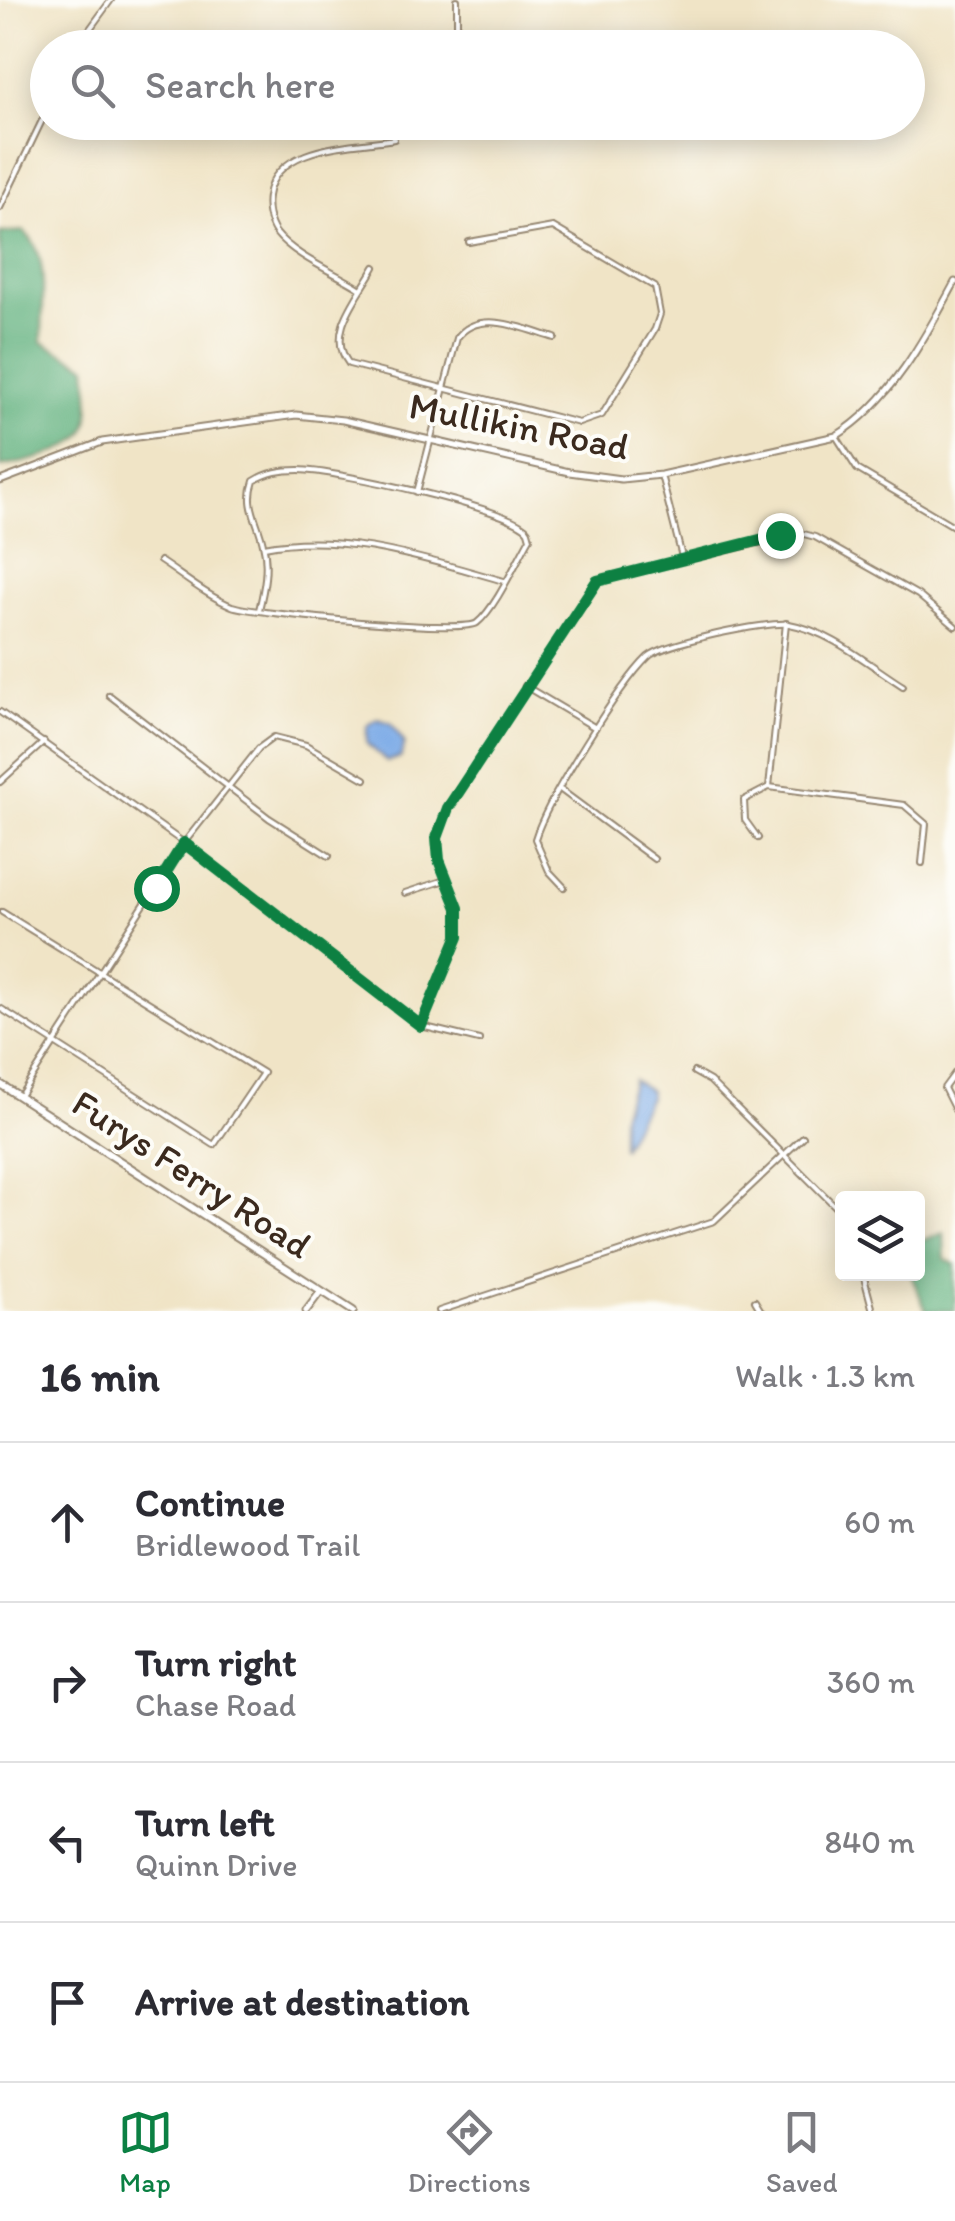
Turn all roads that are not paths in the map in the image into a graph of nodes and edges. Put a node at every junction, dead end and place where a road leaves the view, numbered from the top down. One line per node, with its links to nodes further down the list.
1 (111, 0): 3 (street)
2 (457, 0): 4 (street)
3 (89, 30)
4 (456, 30)
5 (33, 140): 7 (street)
6 (385, 140): 11 (street)
7 (0, 208)
8 (469, 242): 14 (street)
9 (375, 267): 11 (street)
10 (955, 282): 12 (street, Mullikin Road)
11 (362, 290): 14 (street)
12 (952, 295): 15 (street, Mullikin Road)
13 (556, 338): 14 (street)
14 (448, 388): 16 (street)
15 (836, 436): 17 (street, Mullikin Road); 20 (street)
16 (433, 440): 17 (street, Mullikin Road); 18 (street, Mullikin Road); 19 (street)
17 (661, 475): 22 (street)
18 (0, 481)
19 (417, 492): 21 (street); 24 (street)
20 (955, 526)
21 (264, 547): 24 (street); 25 (street)
22 (682, 558): 27 (street); 28 (street)
23 (160, 561): 25 (street)
24 (504, 581): 25 (street)
25 (259, 610)
26 (786, 624): 29 (street); 32 (street); 36 (street)
27 (955, 626)
28 (525, 686): 32 (street); 44 (street)
29 (903, 686)
30 (110, 694): 37 (street)
31 (0, 712): 33 (street)
32 (596, 728): 38 (street)
33 (44, 742): 35 (street); 40 (street)
34 (365, 779): 37 (street)
35 (0, 782)
36 (769, 787): 39 (street); 43 (street)
37 (231, 790): 40 (street); 41 (street)
38 (561, 790): 42 (street); 45 (street)
39 (758, 838)
40 (184, 843): 48 (street); 50 (street)
41 (329, 856)
42 (654, 859)
43 (922, 863)
44 (445, 880): 46 (street); 50 (street)
45 (564, 887)
46 (406, 893)
47 (2, 912): 48 (street)
48 (104, 971): 52 (street); 52 (street)
49 (0, 1008): 52 (street)
50 (421, 1026): 51 (street)
51 (479, 1040)
52 (58, 1044): 56 (street)
53 (694, 1072): 59 (street)
54 (955, 1073): 57 (street)
55 (0, 1084): 56 (main road, Furys Ferry Road)
56 (20, 1096): 62 (main road, Furys Ferry Road)
57 (955, 1110)
58 (803, 1137): 59 (street)
59 (784, 1155): 60 (street); 66 (street)
60 (835, 1206)
61 (865, 1281): 68 (street)
62 (321, 1291): 64 (street); 65 (main road, Furys Ferry Road)
63 (755, 1301): 67 (street)
64 (306, 1311)
65 (353, 1311)
66 (439, 1311)
67 (760, 1311)
68 (872, 1311)

